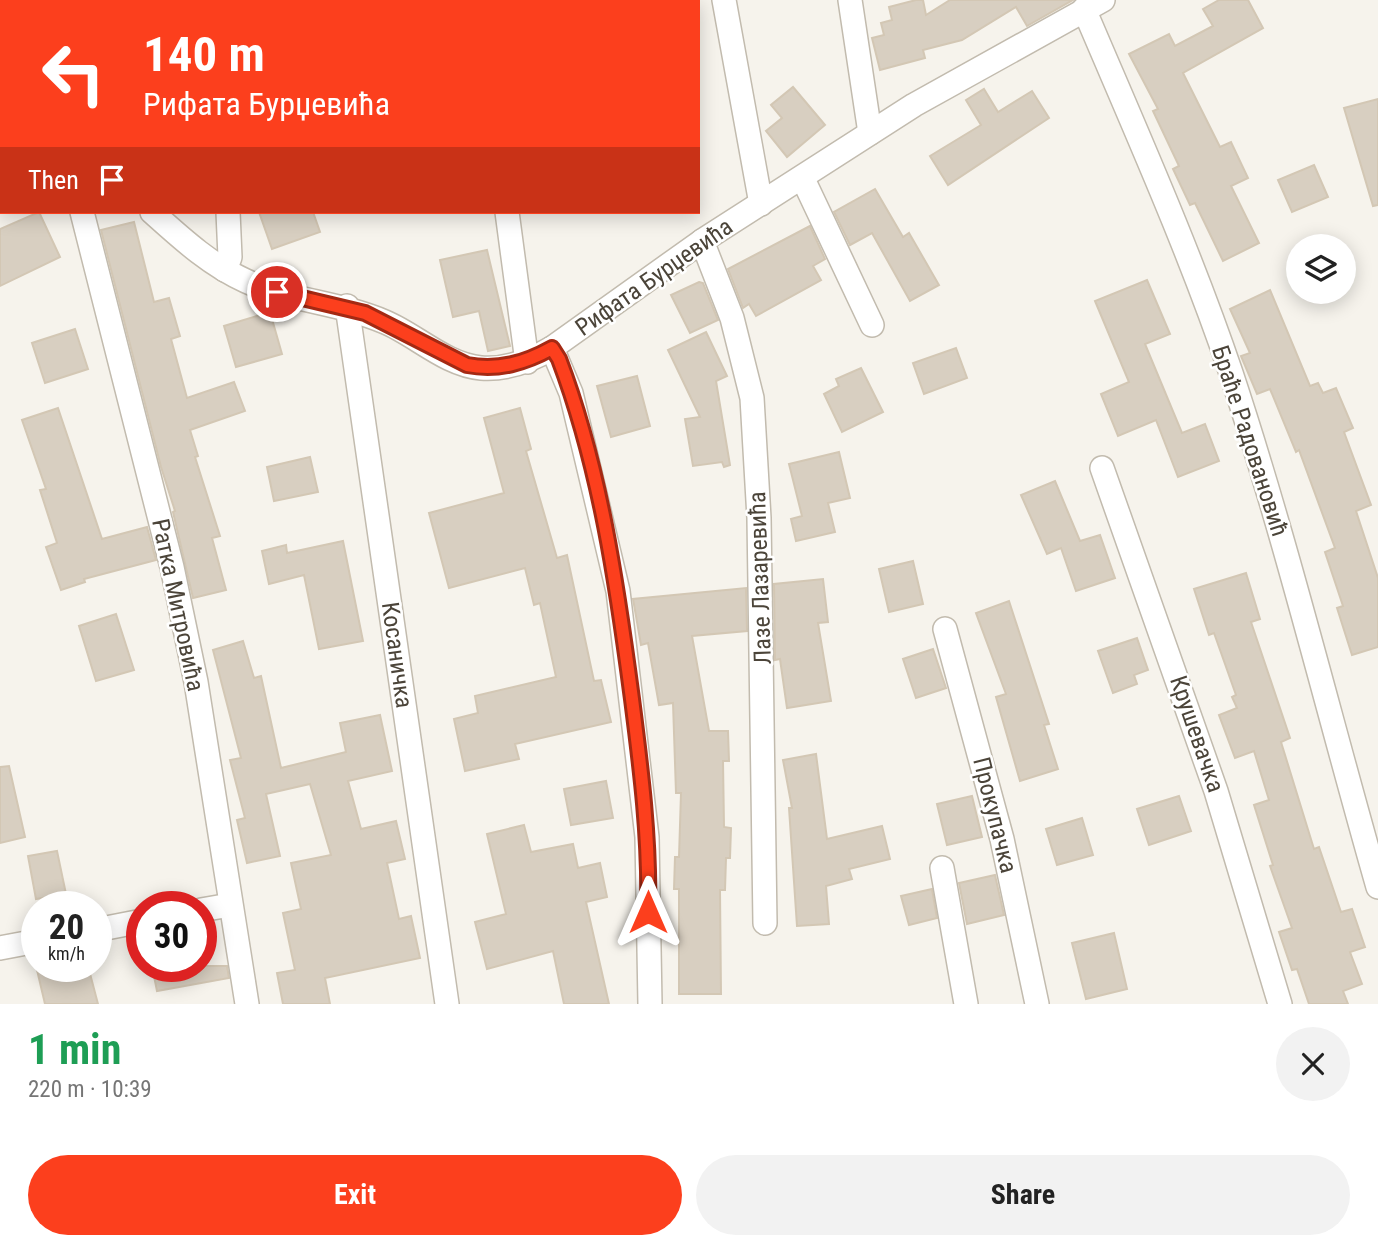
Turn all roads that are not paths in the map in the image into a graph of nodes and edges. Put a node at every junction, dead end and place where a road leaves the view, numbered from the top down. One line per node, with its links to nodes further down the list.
1 (724, 0): 6 (street)
2 (854, 2): 4 (street)
3 (1094, 4): 4 (street, Рифата Бурџевића); 20 (street, Браће Радовановић)
4 (870, 133): 5 (street, Рифата Бурџевића)
5 (803, 179): 6 (street, Рифата Бурџевића); 14 (street)
6 (761, 204): 11 (street, Рифата Бурџевића)
7 (82, 214): 21 (street, Ратка Митровића)
8 (154, 214): 12 (street, Рифата Бурџевића)
9 (228, 214): 12 (street)
10 (507, 214): 16 (street)
11 (702, 241): 15 (street, Рифата Бурџевића); 23 (street, Лазе Лазаревића)
12 (225, 270): 13 (street, Рифата Бурџевића)
13 (347, 306): 16 (street, Рифата Бурџевића); 27 (street, Косаничка)
14 (872, 325)
15 (552, 348): 16 (street, Рифата Бурџевића); 28 (street)
16 (527, 362)
17 (1102, 468): 31 (street, Крушевачка)
18 (945, 629): 30 (street, Прокупачка)
19 (942, 868): 29 (street)
20 (1378, 887)
21 (230, 905): 22 (street); 26 (street, Ратка Митровића)
22 (217, 907)
23 (765, 923)
24 (21, 944): 25 (street)
25 (0, 948)
26 (247, 1004)
27 (447, 1004)
28 (650, 1004)
29 (966, 1004)
30 (1037, 1004)
31 (1280, 1004)

